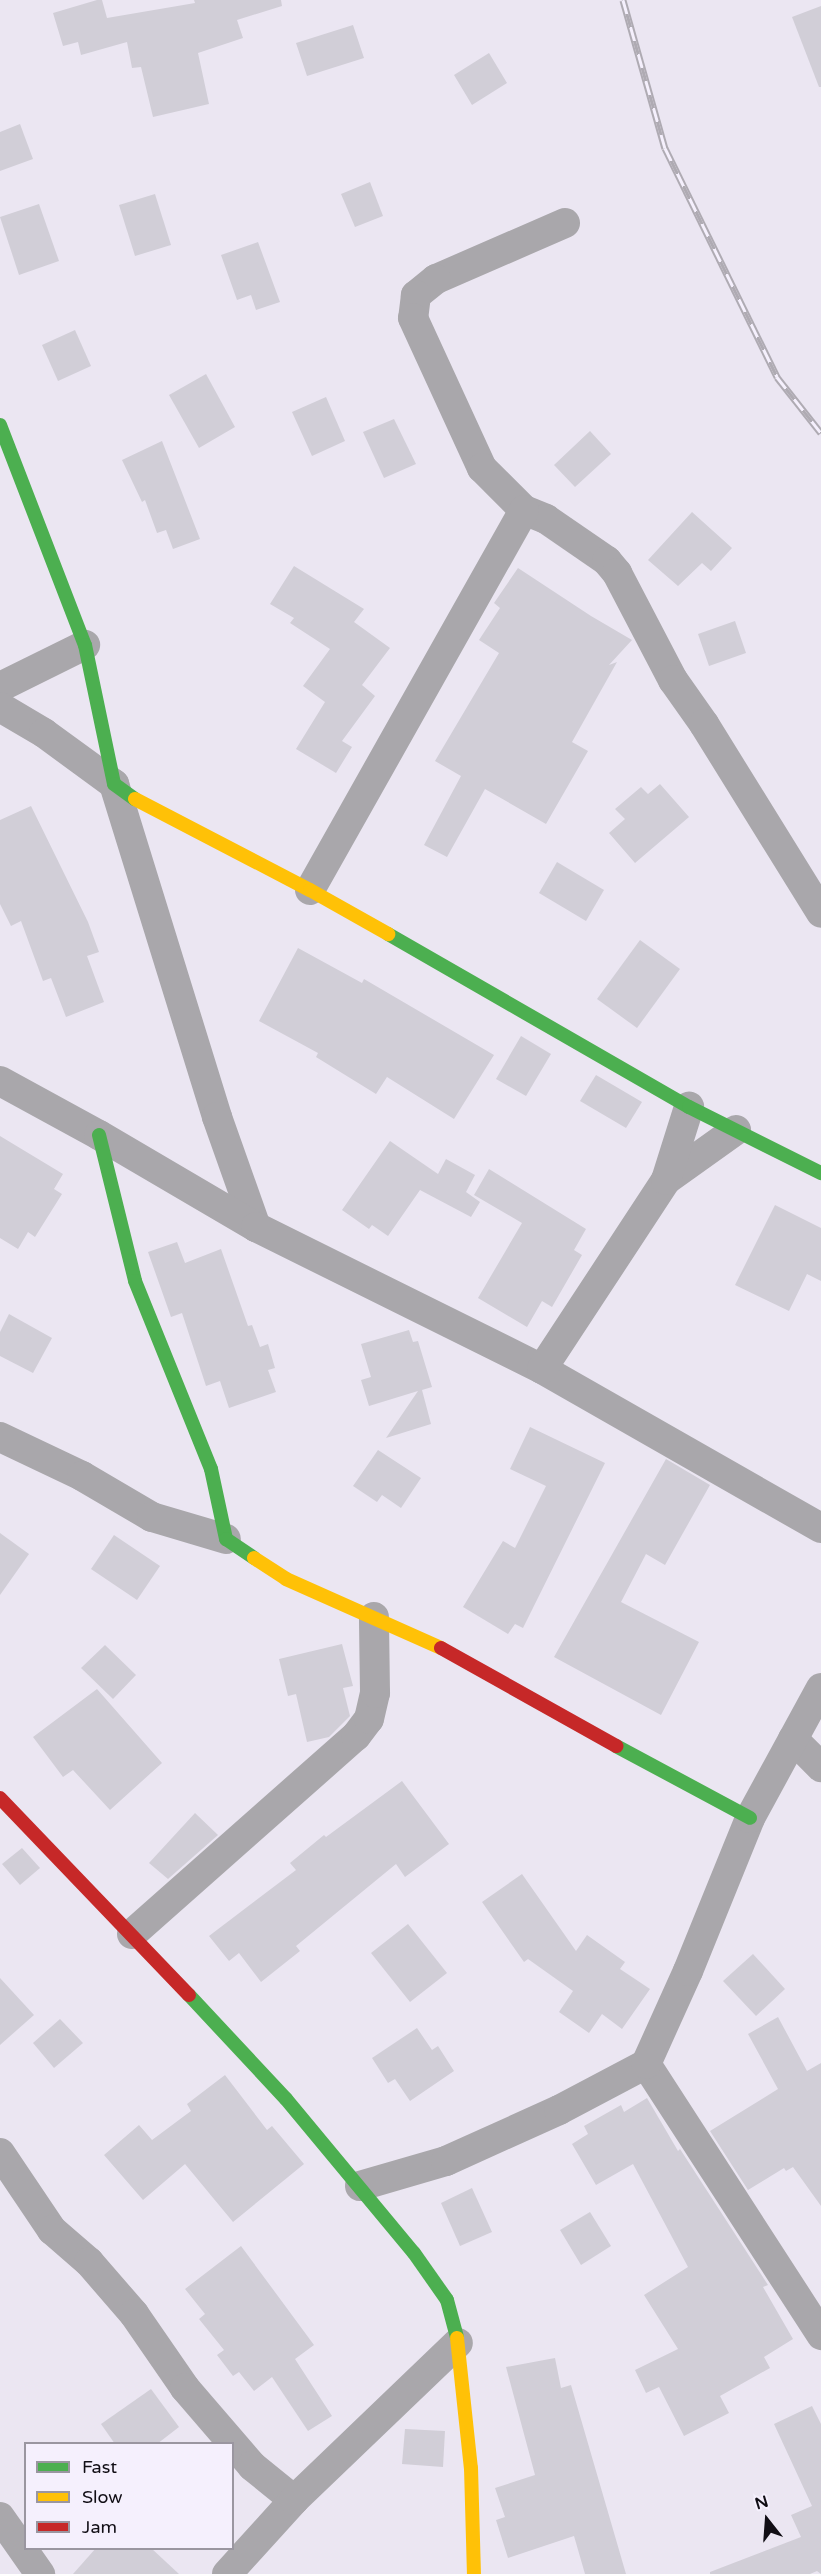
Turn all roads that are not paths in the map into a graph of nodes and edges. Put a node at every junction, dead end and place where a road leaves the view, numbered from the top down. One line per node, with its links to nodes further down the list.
1 (565, 223): 3 (street)
2 (0, 425): 4 (street)
3 (524, 510): 8 (street); 9 (street)
4 (85, 645): 5 (street); 7 (street)
5 (0, 687)
6 (0, 707): 7 (street)
7 (114, 784): 8 (street); 16 (street)
8 (310, 890): 11 (street)
9 (821, 913)
10 (0, 1081): 13 (street)
11 (689, 1107): 12 (street); 15 (street)
12 (736, 1130): 14 (street); 15 (street)
13 (99, 1135): 16 (street); 20 (street)
14 (821, 1173)
15 (666, 1180): 17 (street)
16 (256, 1227): 17 (street)
17 (542, 1369): 19 (street)
18 (0, 1437): 20 (street)
19 (821, 1528)
20 (226, 1539): 21 (street)
21 (374, 1617): 26 (street); 27 (street)
22 (821, 1688): 23 (street)
23 (793, 1739): 24 (street); 26 (street)
24 (821, 1767)
25 (0, 1798): 27 (street)
26 (750, 1818): 28 (street)
27 (132, 1934): 30 (street)
28 (646, 2064): 30 (street); 31 (street)
29 (0, 2153): 33 (street)
30 (360, 2186): 32 (street)
31 (821, 2335)
32 (458, 2343): 35 (street); 39 (street)
33 (231, 2442)
34 (234, 2445): 35 (street)
35 (294, 2500): 38 (street)
36 (0, 2517): 37 (street)
37 (40, 2574)
38 (227, 2574)
39 (474, 2574)

